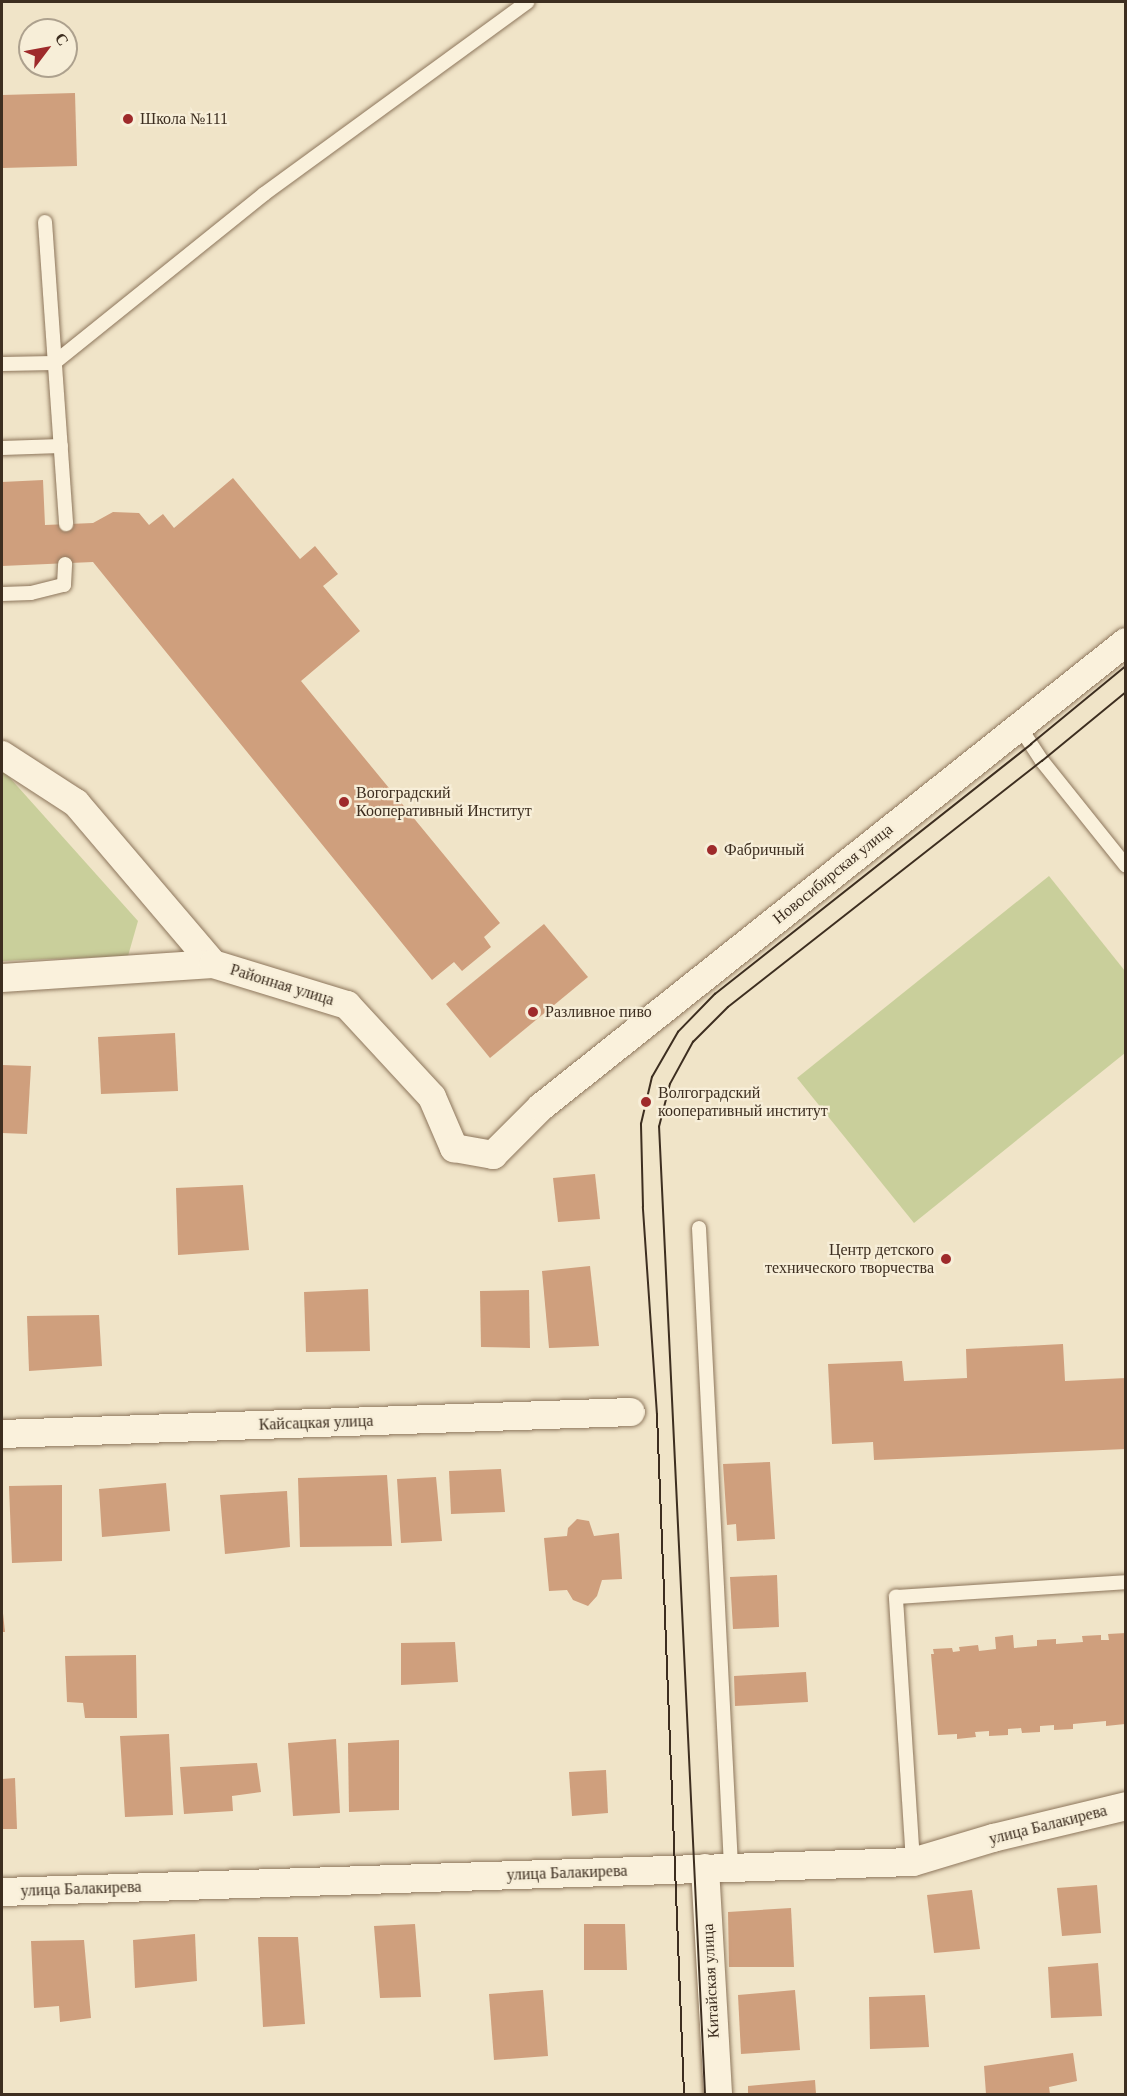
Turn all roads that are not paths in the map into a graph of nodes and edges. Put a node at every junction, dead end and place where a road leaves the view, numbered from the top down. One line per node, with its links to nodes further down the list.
1 (527, 2): 3 (lane)
2 (45, 222): 3 (lane)
3 (54, 363): 4 (lane); 5 (lane)
4 (2, 364)
5 (61, 446): 6 (lane); 7 (lane)
6 (2, 448)
7 (66, 524)
8 (65, 564): 9 (lane)
9 (2, 594)
10 (1125, 642): 11 (street, Новосибирская улица)
11 (1019, 726): 13 (lane); 16 (street, Новосибирская улица)
12 (2, 755): 14 (street)
13 (1125, 866)
14 (213, 964): 15 (street, Районная улица); 16 (street, Районная улица)
15 (2, 978)
16 (542, 1107)
17 (699, 1228): 23 (lane)
18 (631, 1412): 19 (street, Кайсацкая улица)
19 (2, 1434)
20 (1125, 1582): 22 (lane)
21 (1124, 1810): 22 (street, улица Балакирева)
22 (913, 1862): 23 (street, улица Балакирева)
23 (718, 1868): 24 (street, улица Балакирева); 25 (street, Китайская улица)
24 (2, 1892)
25 (718, 2094)

